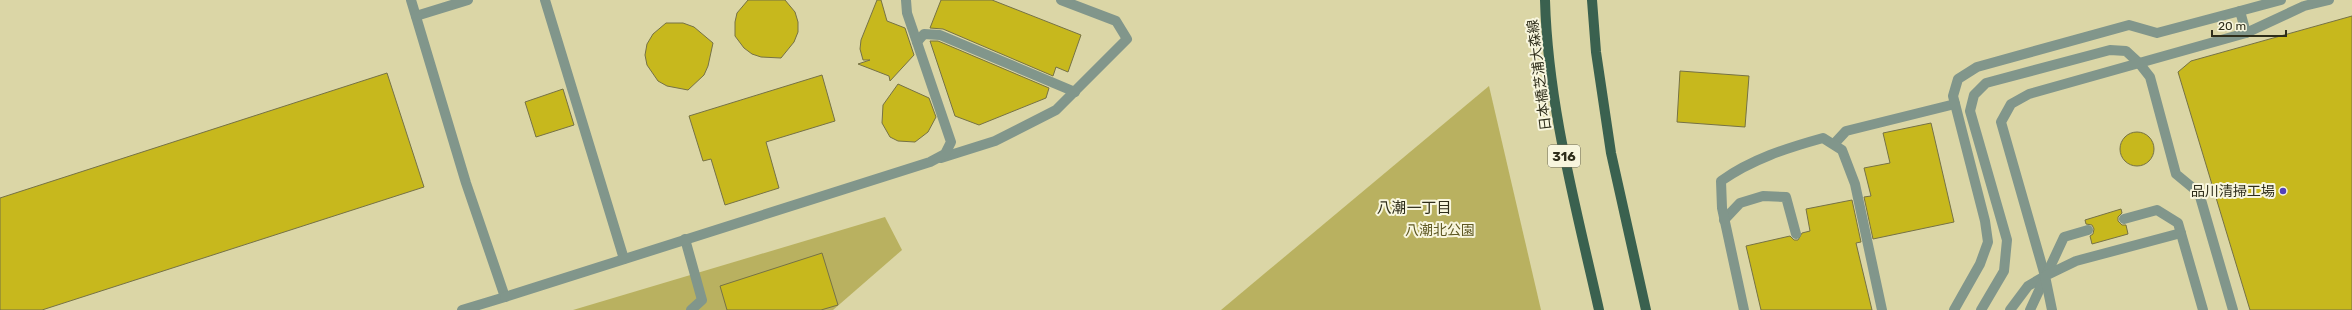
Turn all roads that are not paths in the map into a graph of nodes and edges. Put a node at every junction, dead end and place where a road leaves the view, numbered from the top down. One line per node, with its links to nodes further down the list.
1 (411, 0): 11 (lane)
2 (468, 0): 11 (lane)
3 (545, 0): 25 (lane)
4 (906, 0): 13 (lane)
5 (1061, 0): 15 (lane)
6 (1545, 0): 30 (main road, 日本橋芝浦大森線 / 316)
7 (1592, 0): 31 (main road)
8 (2281, 0): 10 (lane)
9 (2329, 0): 12 (lane)
10 (2240, 11): 12 (lane); 16 (lane)
11 (416, 16): 27 (lane)
12 (2246, 33): 14 (lane)
13 (917, 42): 15 (lane); 18 (lane)
14 (2139, 63): 26 (lane); 35 (lane); 40 (lane)
15 (1075, 92): 18 (lane)
16 (1955, 104): 17 (lane); 34 (lane)
17 (1834, 144): 20 (lane); 33 (lane)
18 (938, 159): 24 (lane)
19 (2124, 219): 22 (lane)
20 (1724, 220): 23 (lane); 32 (lane)
21 (2088, 230): 26 (lane)
22 (2181, 233): 26 (lane); 39 (lane)
23 (1796, 234)
24 (685, 239): 25 (lane); 29 (lane)
25 (624, 259): 27 (lane)
26 (2045, 276): 36 (lane); 37 (lane); 38 (lane)
27 (505, 297): 28 (lane)
28 (462, 310)
29 (691, 310)
30 (1599, 310)
31 (1646, 310)
32 (1744, 310)
33 (1882, 310)
34 (1954, 310)
35 (1981, 310)
36 (2010, 310)
37 (2030, 310)
38 (2052, 310)
39 (2203, 310)
40 (2233, 310)

